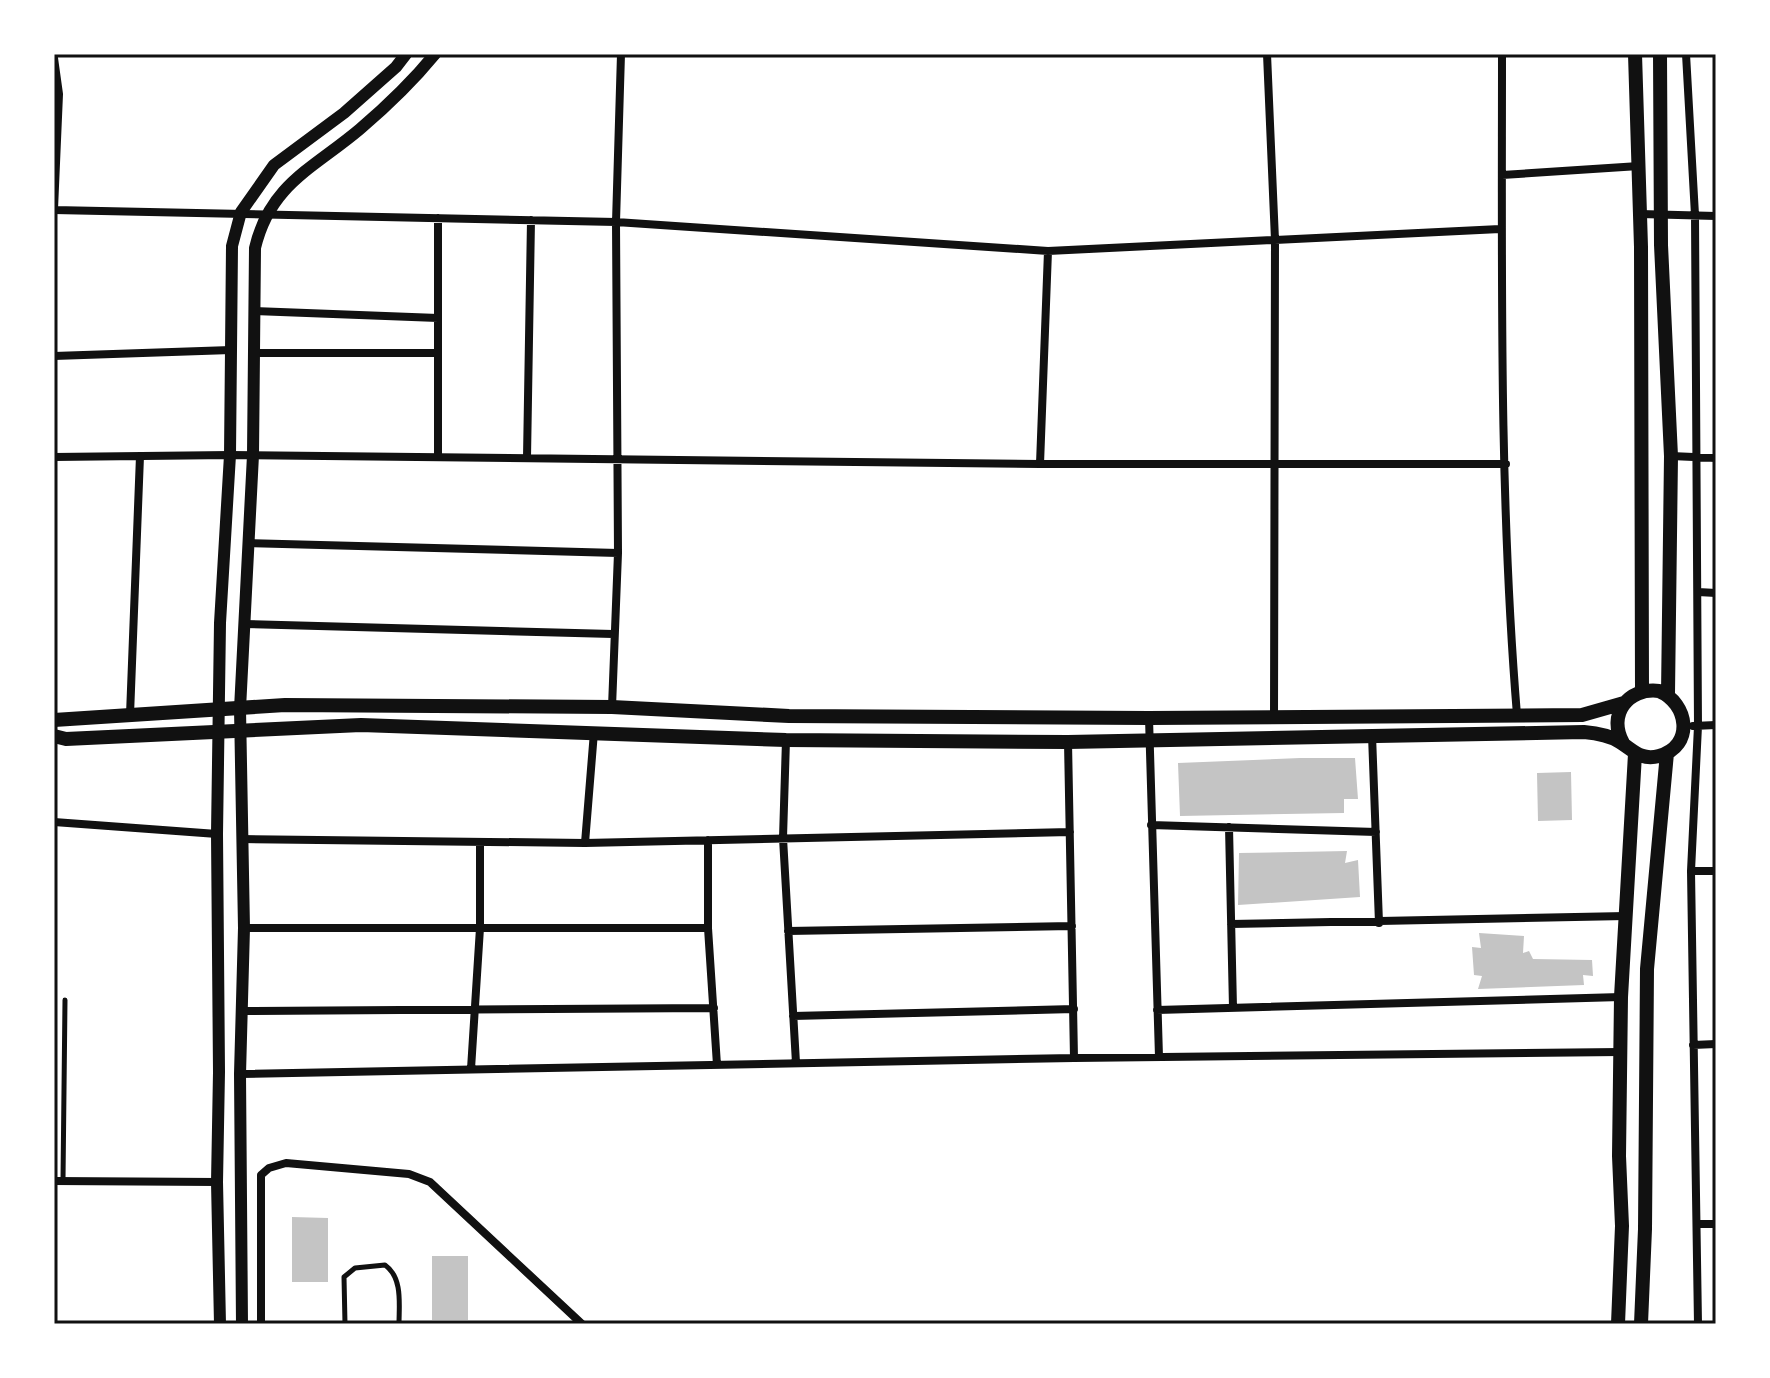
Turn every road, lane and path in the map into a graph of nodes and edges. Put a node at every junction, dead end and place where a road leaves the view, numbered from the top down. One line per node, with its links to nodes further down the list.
1 (406, 54): 13 (street)
2 (435, 54): 14 (street)
3 (621, 54): 21 (street)
4 (1267, 54): 23 (street)
5 (1502, 54): 11 (street)
6 (1635, 54): 10 (main road)
7 (1660, 54): 15 (main road)
8 (1686, 54): 17 (street)
9 (54, 58): 12 (street)
10 (1639, 166): 11 (street); 16 (main road)
11 (1502, 175): 22 (street)
12 (54, 209): 13 (street)
13 (241, 212): 14 (street); 27 (street)
14 (267, 213): 19 (street); 25 (street)
15 (1661, 213): 16 (street); 17 (street); 34 (main road)
16 (1640, 214): 50 (main road)
17 (1695, 215): 18 (street); 37 (street)
18 (1716, 216)
19 (438, 218): 20 (street); 26 (street)
20 (531, 220): 21 (street); 38 (street)
21 (616, 222): 24 (street); 40 (street)
22 (1500, 229): 23 (street); 42 (street)
23 (1275, 240): 24 (street); 43 (street)
24 (1048, 251): 41 (street)
25 (254, 311): 26 (street); 28 (street)
26 (438, 318): 29 (street)
27 (231, 350): 30 (street); 31 (street)
28 (254, 353): 29 (street); 32 (street)
29 (438, 353): 36 (street)
30 (54, 356)
31 (230, 455): 32 (street); 33 (street); 55 (street)
32 (253, 455): 36 (street); 44 (street)
33 (140, 456): 35 (street); 57 (street)
34 (1671, 456): 37 (street); 51 (main road)
35 (54, 457)
36 (438, 457): 38 (street)
37 (1697, 457): 39 (street); 46 (street)
38 (527, 458): 40 (street)
39 (1716, 458)
40 (618, 459): 41 (street); 45 (street)
41 (1040, 464): 43 (street)
42 (1506, 464): 43 (street); 56 (street)
43 (1274, 465): 58 (street)
44 (247, 543): 45 (street); 48 (street)
45 (618, 553): 49 (street)
46 (1698, 592): 47 (street); 62 (street)
47 (1716, 593)
48 (243, 624): 49 (street); 54 (street)
49 (613, 634): 53 (street)
50 (1642, 691): 51 (main road); 52 (main road)
51 (1668, 694): 62 (main road)
52 (1624, 703): 56 (main road); 71 (main road)
53 (612, 707): 54 (main road); 59 (main road)
54 (240, 709): 55 (main road); 63 (street)
55 (219, 711): 57 (main road); 64 (street)
56 (1517, 715): 58 (main road)
57 (130, 716): 60 (main road)
58 (1274, 717): 59 (main road)
59 (1149, 718): 69 (street)
60 (54, 720)
61 (1716, 725): 62 (street)
62 (1691, 727): 72 (main road); 85 (street)
63 (240, 729): 64 (main road); 65 (main road); 81 (street)
64 (220, 730): 67 (main road); 79 (street)
65 (594, 731): 68 (main road); 84 (street)
66 (1372, 735): 69 (main road); 71 (main road); 78 (street)
67 (54, 736)
68 (786, 740): 70 (main road); 80 (street)
69 (1149, 740): 70 (main road); 75 (street)
70 (1068, 742): 77 (street)
71 (1623, 743): 73 (main road)
72 (1667, 753): 73 (main road); 118 (main road)
73 (1635, 754): 87 (main road)
74 (54, 822): 79 (street)
75 (1151, 825): 76 (street); 101 (street)
76 (1229, 827): 78 (street); 89 (street)
77 (1070, 832): 80 (street); 90 (street)
78 (1376, 832): 88 (street)
79 (217, 834): 114 (street)
80 (783, 838): 82 (street); 94 (street)
81 (241, 839): 83 (street); 91 (street)
82 (708, 840): 84 (street); 93 (street)
83 (480, 842): 84 (street); 92 (street)
84 (585, 843)
85 (1691, 871): 86 (street); 105 (street)
86 (1716, 871)
87 (1627, 916): 88 (street); 95 (main road)
88 (1379, 923): 89 (street)
89 (1231, 924): 98 (street)
90 (1072, 926): 94 (street); 100 (street)
91 (244, 928): 92 (street); 102 (street)
92 (480, 928): 93 (street); 99 (street)
93 (708, 928): 97 (street)
94 (788, 931): 103 (street)
95 (1621, 997): 98 (street); 106 (main road)
96 (65, 1000): 113 (lane)
97 (714, 1008): 99 (street); 110 (street)
98 (1233, 1008): 101 (street)
99 (473, 1009): 102 (street); 111 (street)
100 (1074, 1009): 103 (street); 108 (street)
101 (1157, 1010): 107 (street)
102 (242, 1011): 112 (street)
103 (793, 1016): 109 (street)
104 (1716, 1044): 105 (street)
105 (1693, 1045): 115 (street)
106 (1620, 1052): 107 (street); 117 (main road)
107 (1159, 1057): 108 (street)
108 (1074, 1058): 109 (street)
109 (796, 1063): 110 (street)
110 (717, 1065): 111 (street)
111 (471, 1069): 112 (street)
112 (240, 1074): 120 (street)
113 (59, 1180): 114 (street)
114 (217, 1182): 119 (street)
115 (1698, 1224): 116 (street); 127 (street)
116 (1716, 1224)
117 (1622, 1226): 118 (main road); 125 (main road)
118 (1645, 1229): 126 (main road)
119 (220, 1324)
120 (242, 1324)
121 (261, 1324): 124 (street)
122 (345, 1324): 123 (lane)
123 (399, 1324)
124 (582, 1324)
125 (1618, 1324)
126 (1641, 1324)
127 (1698, 1324)

